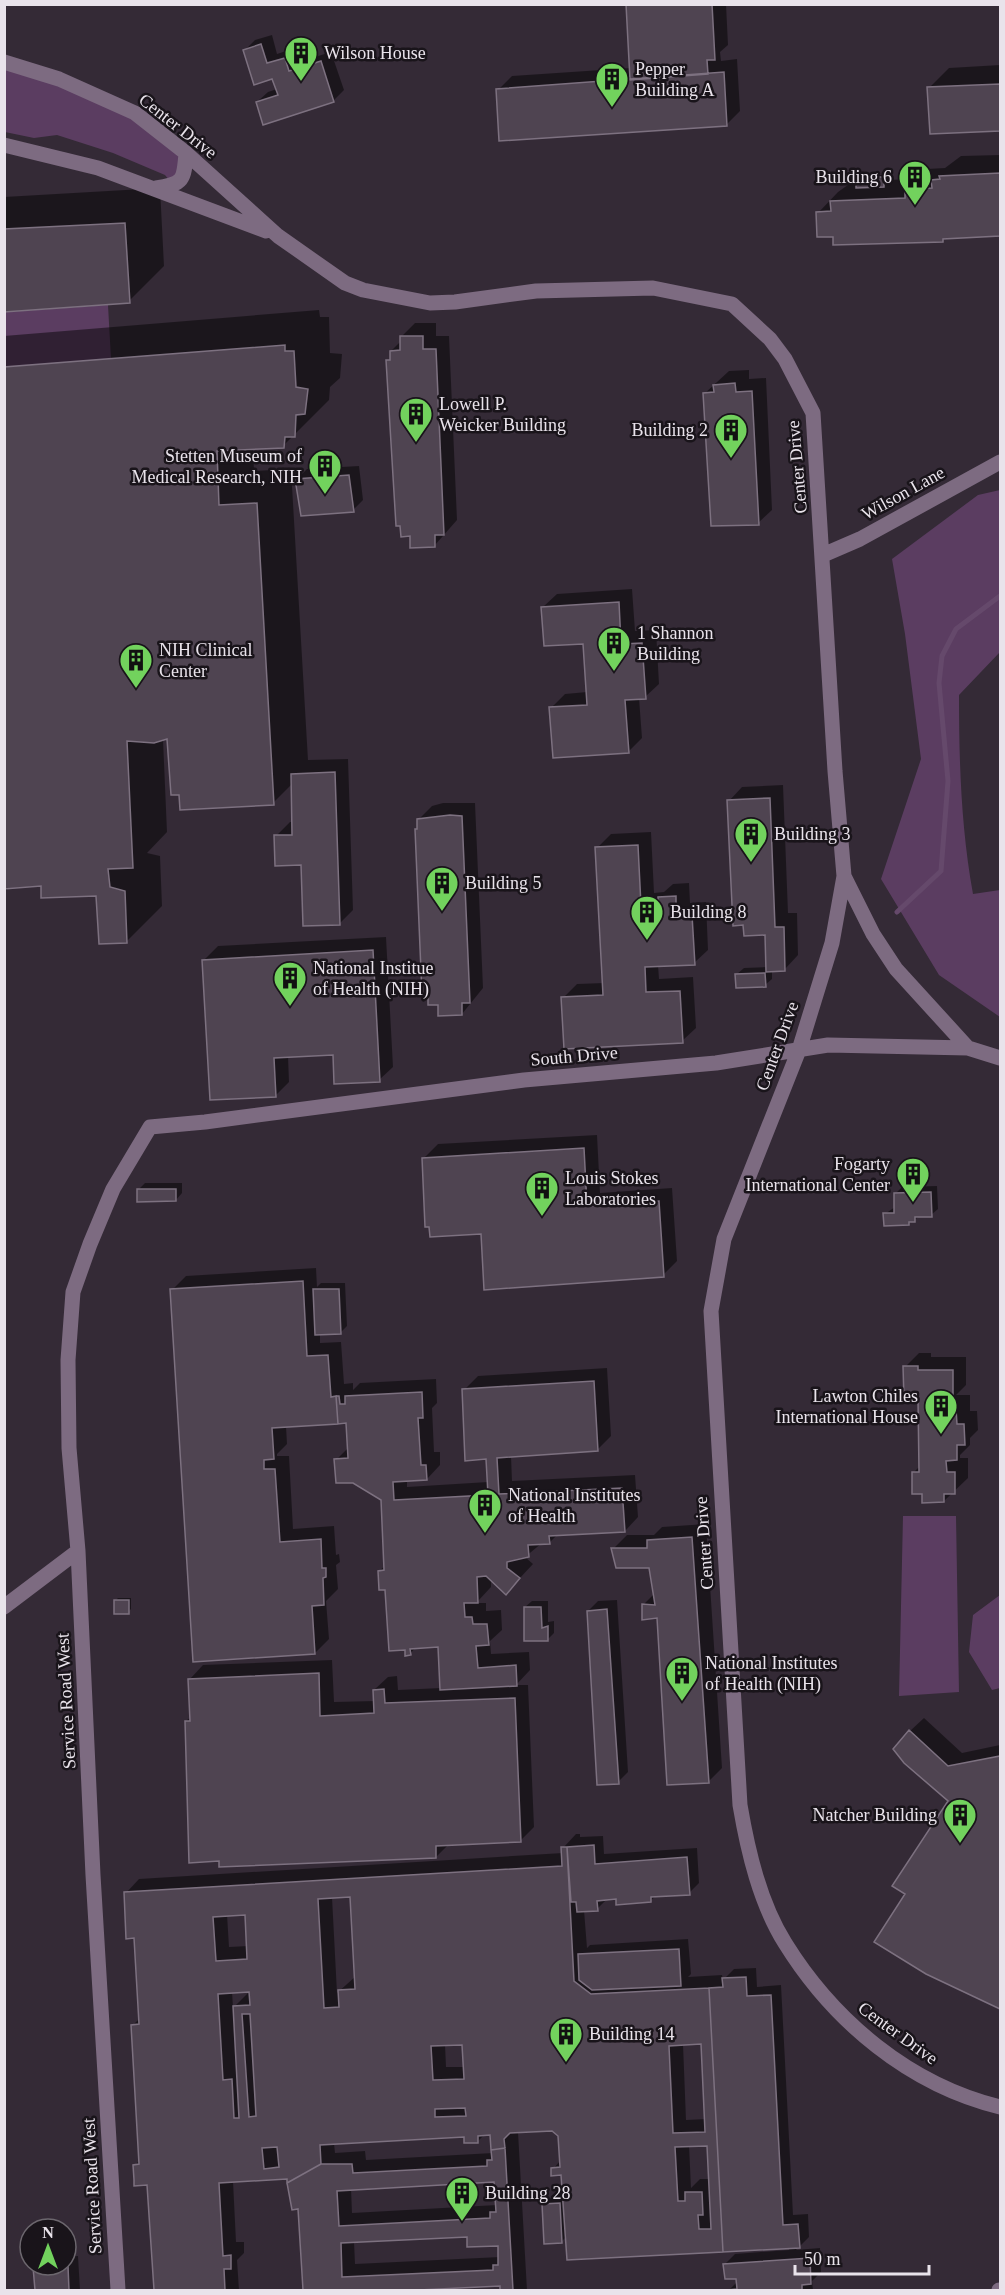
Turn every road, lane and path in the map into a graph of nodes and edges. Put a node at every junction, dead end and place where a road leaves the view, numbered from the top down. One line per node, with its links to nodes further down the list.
1 (4, 63): 3 (street, Center Drive)
2 (4, 145): 4 (street, Center Drive)
3 (186, 153): 4 (street); 5 (street, Center Drive)
4 (153, 189): 5 (street, Center Drive)
5 (278, 236): 7 (street, Center Drive)
6 (1000, 462): 7 (street, Wilson Lane)
7 (823, 555): 8 (street, Center Drive)
8 (844, 876): 9 (street, Center Drive); 10 (street, Center Drive)
9 (968, 1048): 10 (street, South Drive); 11 (street, South Drive)
10 (799, 1050): 12 (street, South Drive); 15 (street, Center Drive)
11 (1000, 1058)
12 (150, 1127): 13 (street, Service Road West)
13 (78, 1551): 14 (street); 16 (street, Service Road West)
14 (4, 1607)
15 (1000, 2108)
16 (117, 2290)

